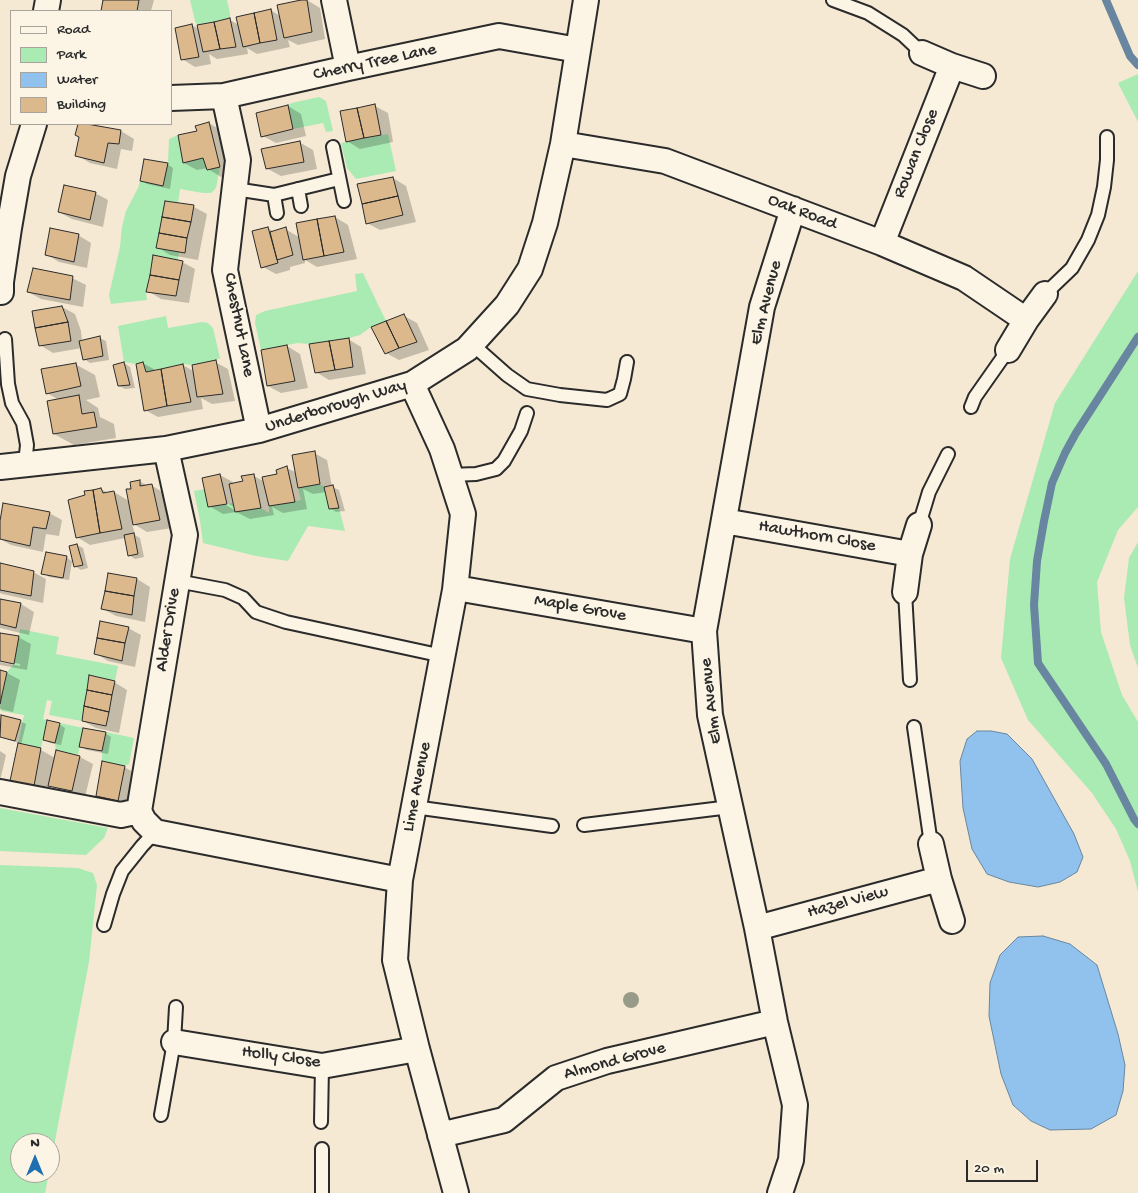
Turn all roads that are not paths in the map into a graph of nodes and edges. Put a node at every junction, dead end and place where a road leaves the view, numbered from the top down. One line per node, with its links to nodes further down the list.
1 (334, 0): 7 (street)
2 (586, 0): 4 (street, Underborough Way)
3 (833, 0): 5 (lane)
4 (578, 50): 7 (street, Cherry Tree Lane); 13 (street, Underborough Way)
5 (922, 53): 6 (street)
6 (952, 66): 8 (street); 23 (street, Rowan Close)
7 (348, 68): 9 (street, Cherry Tree Lane)
8 (983, 76)
9 (224, 96): 10 (street, Cherry Tree Lane); 16 (street, Chestnut Lane)
10 (172, 98)
11 (34, 125): 24 (street)
12 (1107, 137): 25 (lane)
13 (563, 144): 21 (street, Oak Road); 28 (street, Underborough Way)
14 (333, 147): 15 (lane)
15 (339, 180): 17 (lane); 19 (lane)
16 (235, 189): 18 (lane); 34 (street, Chestnut Lane)
17 (298, 189): 18 (lane); 20 (lane)
18 (274, 195): 22 (lane)
19 (344, 200)
20 (301, 206)
21 (793, 209): 23 (street, Oak Road); 40 (street, Elm Avenue)
22 (277, 213)
23 (882, 243): 26 (street, Oak Road)
24 (0, 292)
25 (1045, 294): 26 (street)
26 (1026, 320): 29 (street)
27 (5, 339): 37 (lane)
28 (472, 344): 30 (lane); 31 (street, Underborough Way)
29 (1008, 350): 32 (lane)
30 (627, 362)
31 (412, 384): 34 (street, Underborough Way); 39 (street, Lime Avenue)
32 (971, 407)
33 (527, 413): 39 (lane)
34 (259, 430): 35 (street, Underborough Way)
35 (166, 449): 37 (street, Underborough Way); 43 (street, Alder Drive)
36 (948, 454): 41 (lane)
37 (25, 464): 38 (street, Underborough Way)
38 (0, 467)
39 (450, 475): 44 (street, Lime Avenue)
40 (724, 521): 42 (street, Hawthorn Close); 46 (street, Elm Avenue)
41 (919, 525): 42 (street)
42 (910, 554): 45 (street)
43 (177, 581): 47 (lane); 53 (street, Alder Drive)
44 (456, 588): 46 (street, Maple Grove); 47 (street, Lime Avenue)
45 (905, 592): 48 (lane)
46 (704, 631): 52 (street, Elm Avenue)
47 (442, 656): 51 (street, Lime Avenue)
48 (910, 680)
49 (914, 727): 57 (lane)
50 (0, 792): 53 (street)
51 (414, 806): 55 (lane); 59 (street, Lime Avenue)
52 (730, 806): 54 (lane); 62 (street, Elm Avenue)
53 (139, 811): 56 (street)
54 (584, 825)
55 (552, 826)
56 (155, 832): 59 (street); 61 (lane)
57 (931, 844): 58 (street)
58 (939, 879): 60 (street); 62 (street, Hazel View)
59 (400, 880): 66 (street, Lime Avenue)
60 (952, 921)
61 (104, 925)
62 (757, 928): 64 (street, Elm Avenue)
63 (176, 1007): 65 (lane)
64 (775, 1022): 70 (street, Almond Grove); 74 (street, Elm Avenue)
65 (174, 1042): 67 (street, Holly Close); 68 (lane)
66 (417, 1049): 67 (street, Holly Close); 70 (street, Lime Avenue)
67 (322, 1066): 69 (lane)
68 (161, 1115)
69 (321, 1122)
70 (440, 1135): 73 (street, Lime Avenue)
71 (322, 1149): 72 (lane)
72 (322, 1193)
73 (456, 1193)
74 (780, 1193)

